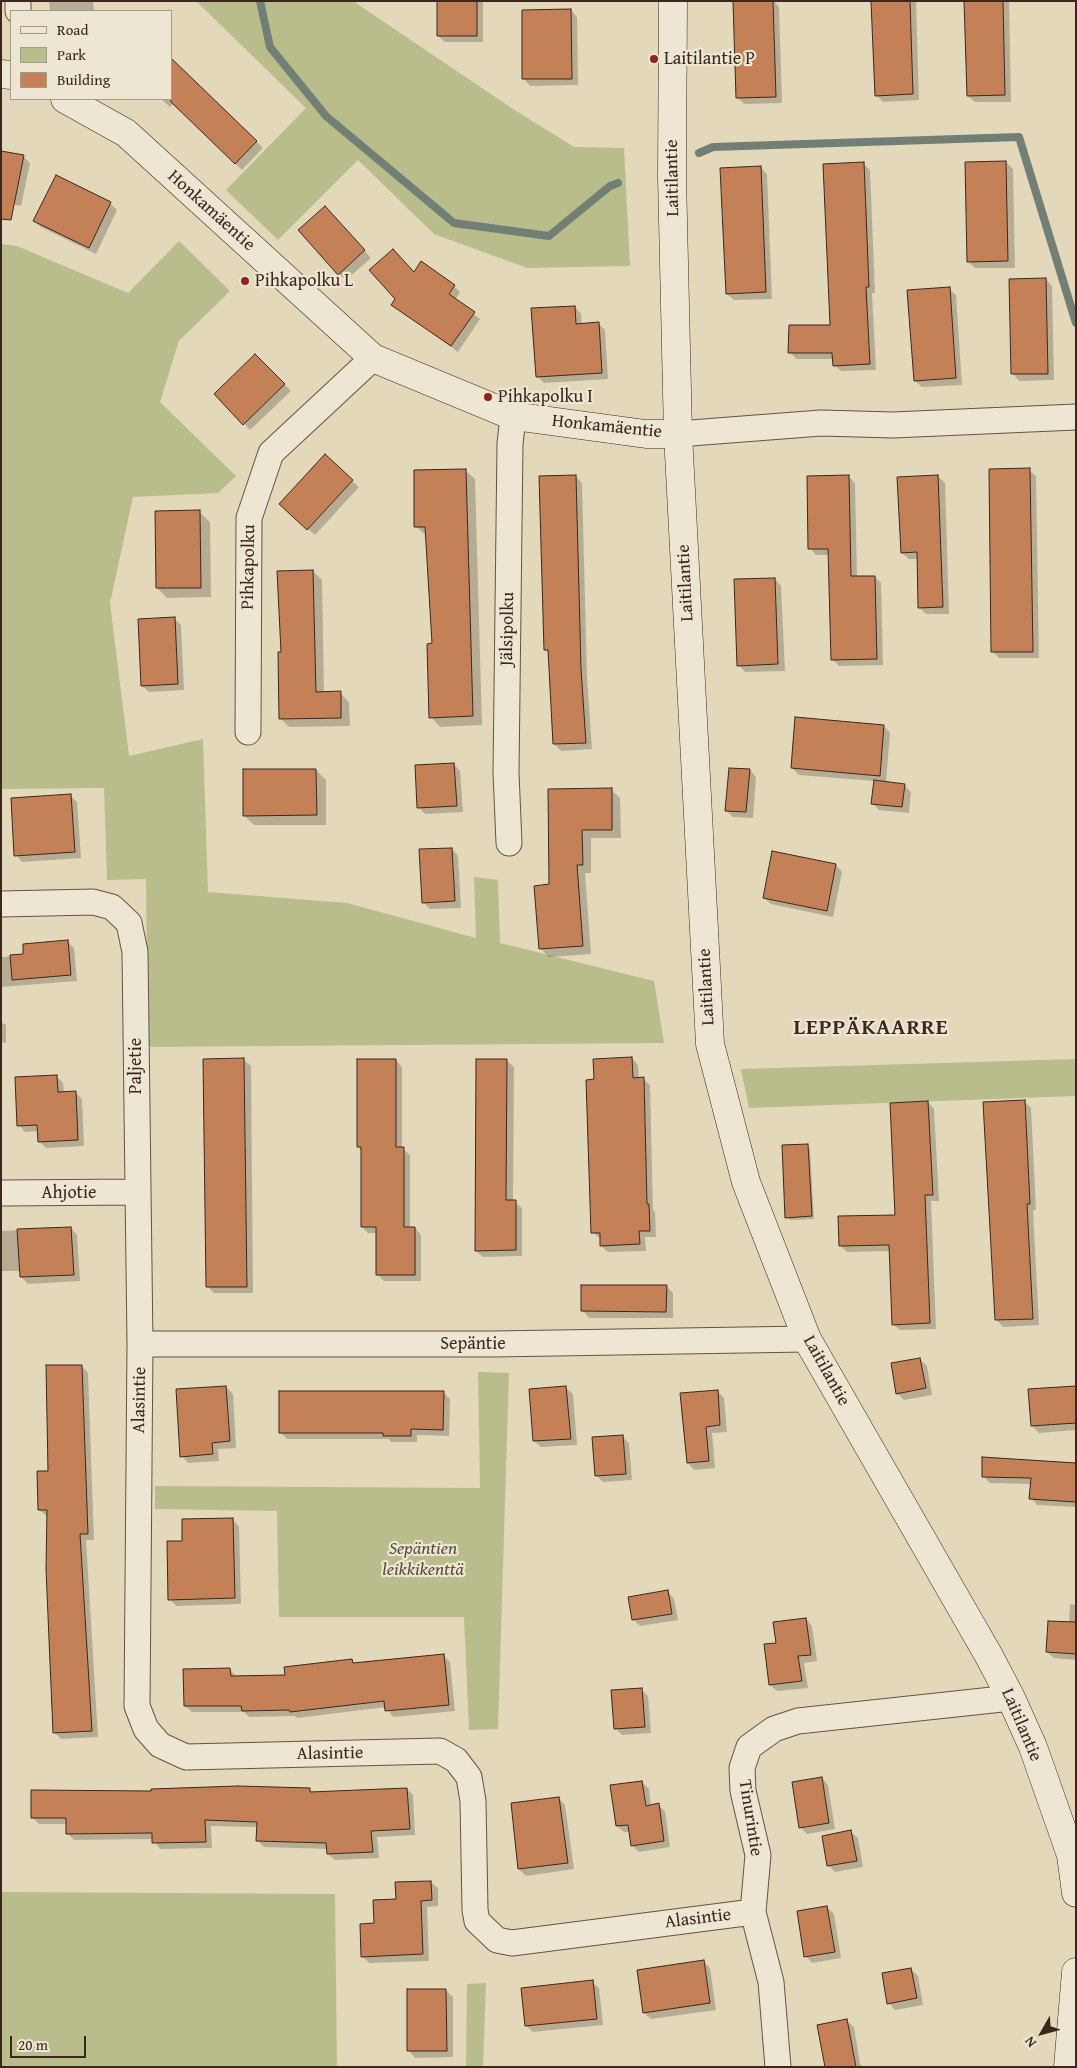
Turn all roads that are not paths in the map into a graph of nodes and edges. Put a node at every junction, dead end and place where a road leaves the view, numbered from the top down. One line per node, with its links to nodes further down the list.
1 (673, 1): 6 (street, Laitilantie)
2 (67, 100): 3 (street, Honkamäentie)
3 (372, 358): 4 (street, Honkamäentie); 7 (street, Pihkapolku)
4 (513, 416): 6 (street, Honkamäentie); 8 (street, Jälsipolku)
5 (1076, 417): 6 (street, Honkamäentie)
6 (678, 434): 12 (street, Laitilantie)
7 (248, 732)
8 (509, 843)
9 (1, 904): 10 (street, Paljetie)
10 (137, 1192): 11 (street, Ahjotie); 13 (street, Paljetie)
11 (1, 1193)
12 (807, 1339): 13 (street, Sepäntie); 14 (street, Laitilantie)
13 (140, 1344): 16 (street, Alasintie)
14 (1011, 1698): 15 (street, Laitilantie); 16 (street, Tinurintie)
15 (1076, 1893)
16 (753, 1912): 18 (street, Tinurintie)
17 (1076, 1972): 19 (street)
18 (778, 2067)
19 (1068, 2067)

